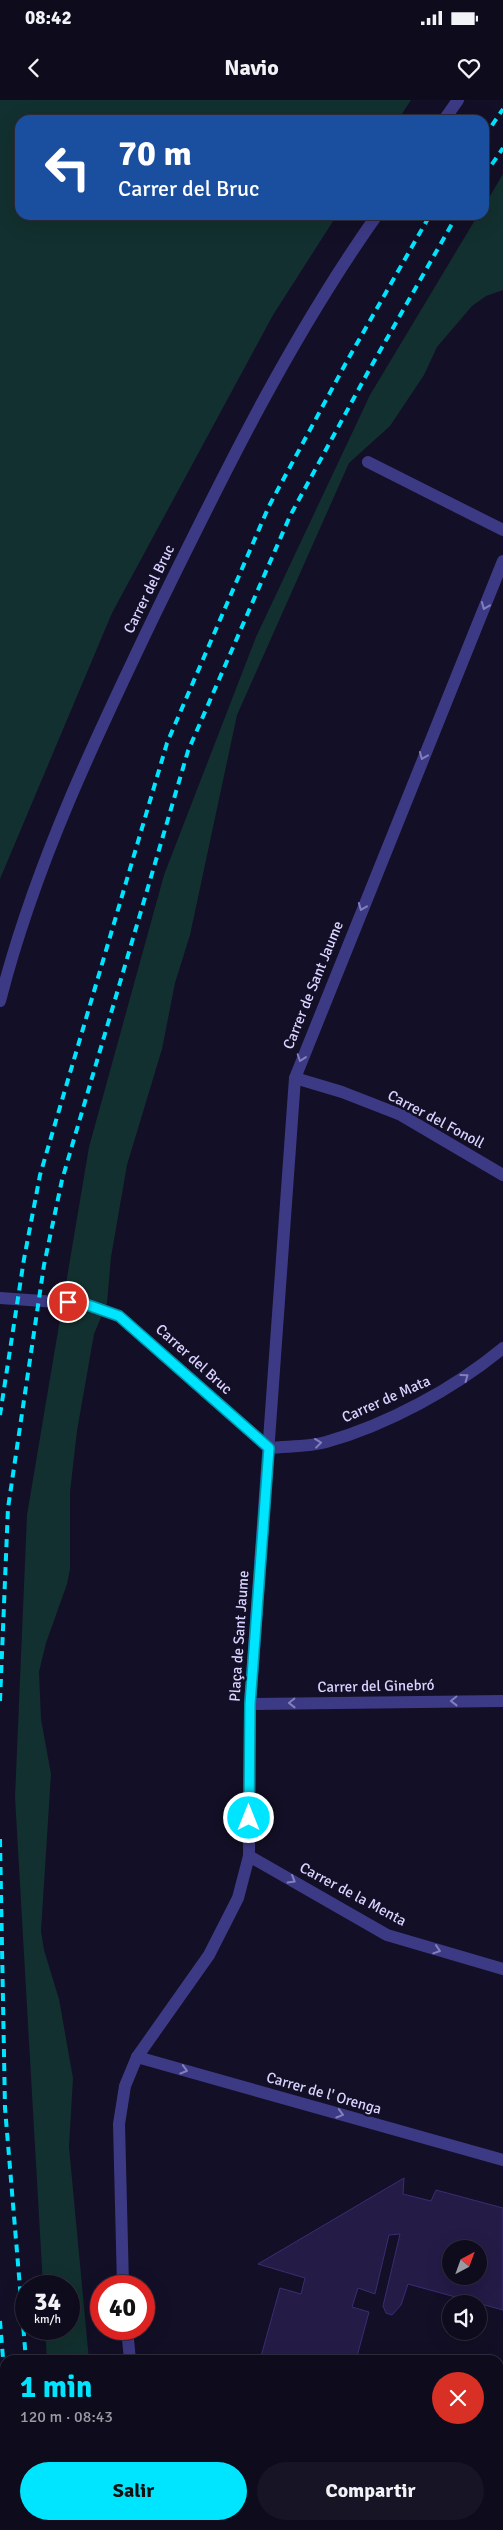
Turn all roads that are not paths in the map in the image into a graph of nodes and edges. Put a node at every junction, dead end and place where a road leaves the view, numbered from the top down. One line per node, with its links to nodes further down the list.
1 (458, 100): 2 (street)
2 (448, 115)
3 (373, 220): 7 (street, Carrer del Bruc)
4 (368, 462): 5 (street)
5 (503, 530)
6 (503, 561): 8 (street, Carrer de Sant Jaume, one-way to 8)
7 (0, 1001)
8 (295, 1078): 9 (street, Carrer del Fonoll); 12 (street, Carrer de Sant Jaume)
9 (503, 1175)
10 (0, 1298): 12 (street, Carrer del Bruc)
11 (503, 1348): 12 (street, Carrer de Mata, one-way to 11)
12 (269, 1448): 14 (street, Plaça de Sant Jaume)
13 (503, 1701): 14 (street, Carrer del Ginebró, one-way to 14)
14 (250, 1704): 15 (street, Plaça de Sant Jaume)
15 (249, 1856): 16 (street, Carrer de la Menta, one-way to 16); 17 (street, Plaça de Sant Jaume)
16 (503, 1969)
17 (137, 2057): 18 (street, Carrer de l' Orenga, one-way to 18); 19 (street, Plaça de Sant Jaume)
18 (503, 2160)
19 (123, 2275)
20 (128, 2340): 21 (street)
21 (130, 2355)

